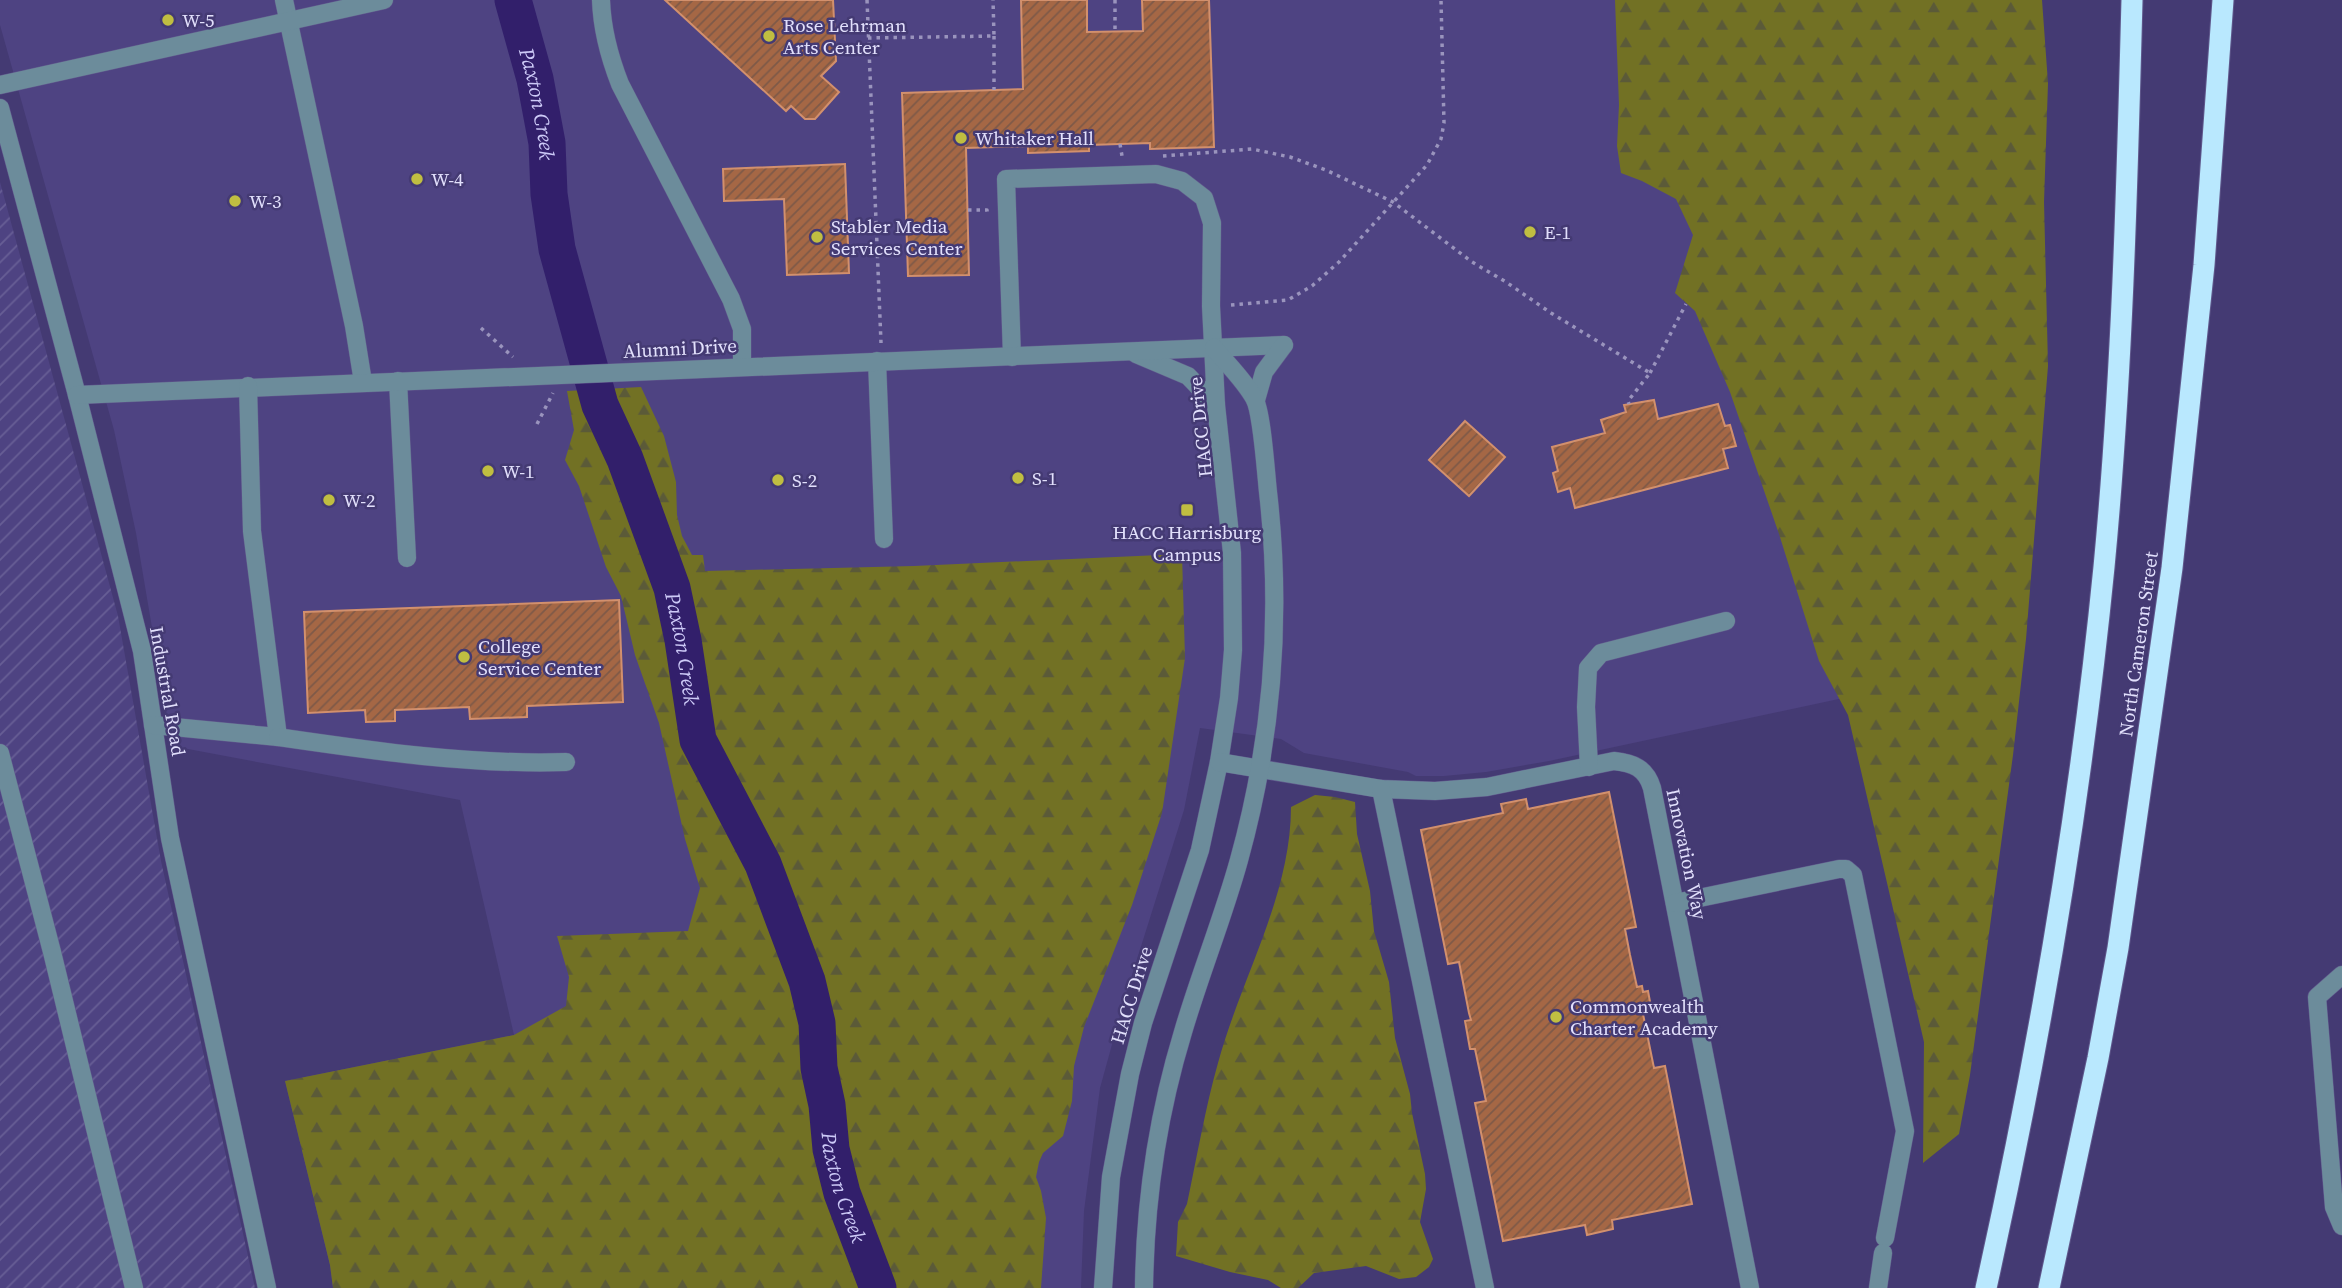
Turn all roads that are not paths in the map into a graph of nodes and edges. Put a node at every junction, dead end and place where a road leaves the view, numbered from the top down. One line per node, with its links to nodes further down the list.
1 (284, 0): 6 (street)
2 (384, 0): 6 (street)
3 (601, 0): 13 (street)
4 (2132, 0): 41 (highway, North Cameron Street)
5 (2223, 0): 42 (highway, North Cameron Street)
6 (288, 19): 7 (street); 15 (street)
7 (0, 85)
8 (0, 108): 17 (street, Industrial Road)
9 (1214, 348): 10 (street, Alumni Drive); 11 (street); 18 (street, HACC Drive); 18 (street, Alumni Drive); 19 (street, HACC Drive)
10 (1129, 351): 11 (street, Alumni Drive); 19 (street)
11 (1012, 357): 12 (street, Alumni Drive)
12 (877, 361): 13 (street, Alumni Drive); 20 (street)
13 (743, 366): 14 (street, Alumni Drive)
14 (398, 381): 15 (street, Alumni Drive); 21 (street)
15 (363, 382): 16 (street, Alumni Drive)
16 (248, 386): 17 (street, Alumni Drive); 24 (street)
17 (78, 395): 23 (street, Industrial Road)
18 (1255, 400): 29 (street)
19 (1216, 405): 27 (street, HACC Drive)
20 (884, 539)
21 (407, 558)
22 (1726, 621): 28 (street)
23 (153, 725): 24 (street); 35 (street, Industrial Road)
24 (278, 737): 26 (street)
25 (0, 753): 34 (street)
26 (566, 762)
27 (1219, 762): 29 (street, Innovation Way); 36 (street, HACC Drive)
28 (1589, 767): 30 (street, Innovation Way); 31 (street, Innovation Way)
29 (1259, 769): 30 (street, Innovation Way); 37 (street)
30 (1381, 789): 38 (street)
31 (1675, 903): 39 (street, Innovation Way); 40 (street)
32 (2342, 975): 33 (street)
33 (2342, 1226)
34 (134, 1288)
35 (267, 1288)
36 (1103, 1288)
37 (1144, 1288)
38 (1485, 1288)
39 (1750, 1288)
40 (1878, 1288)
41 (1986, 1288)
42 (2049, 1288)

